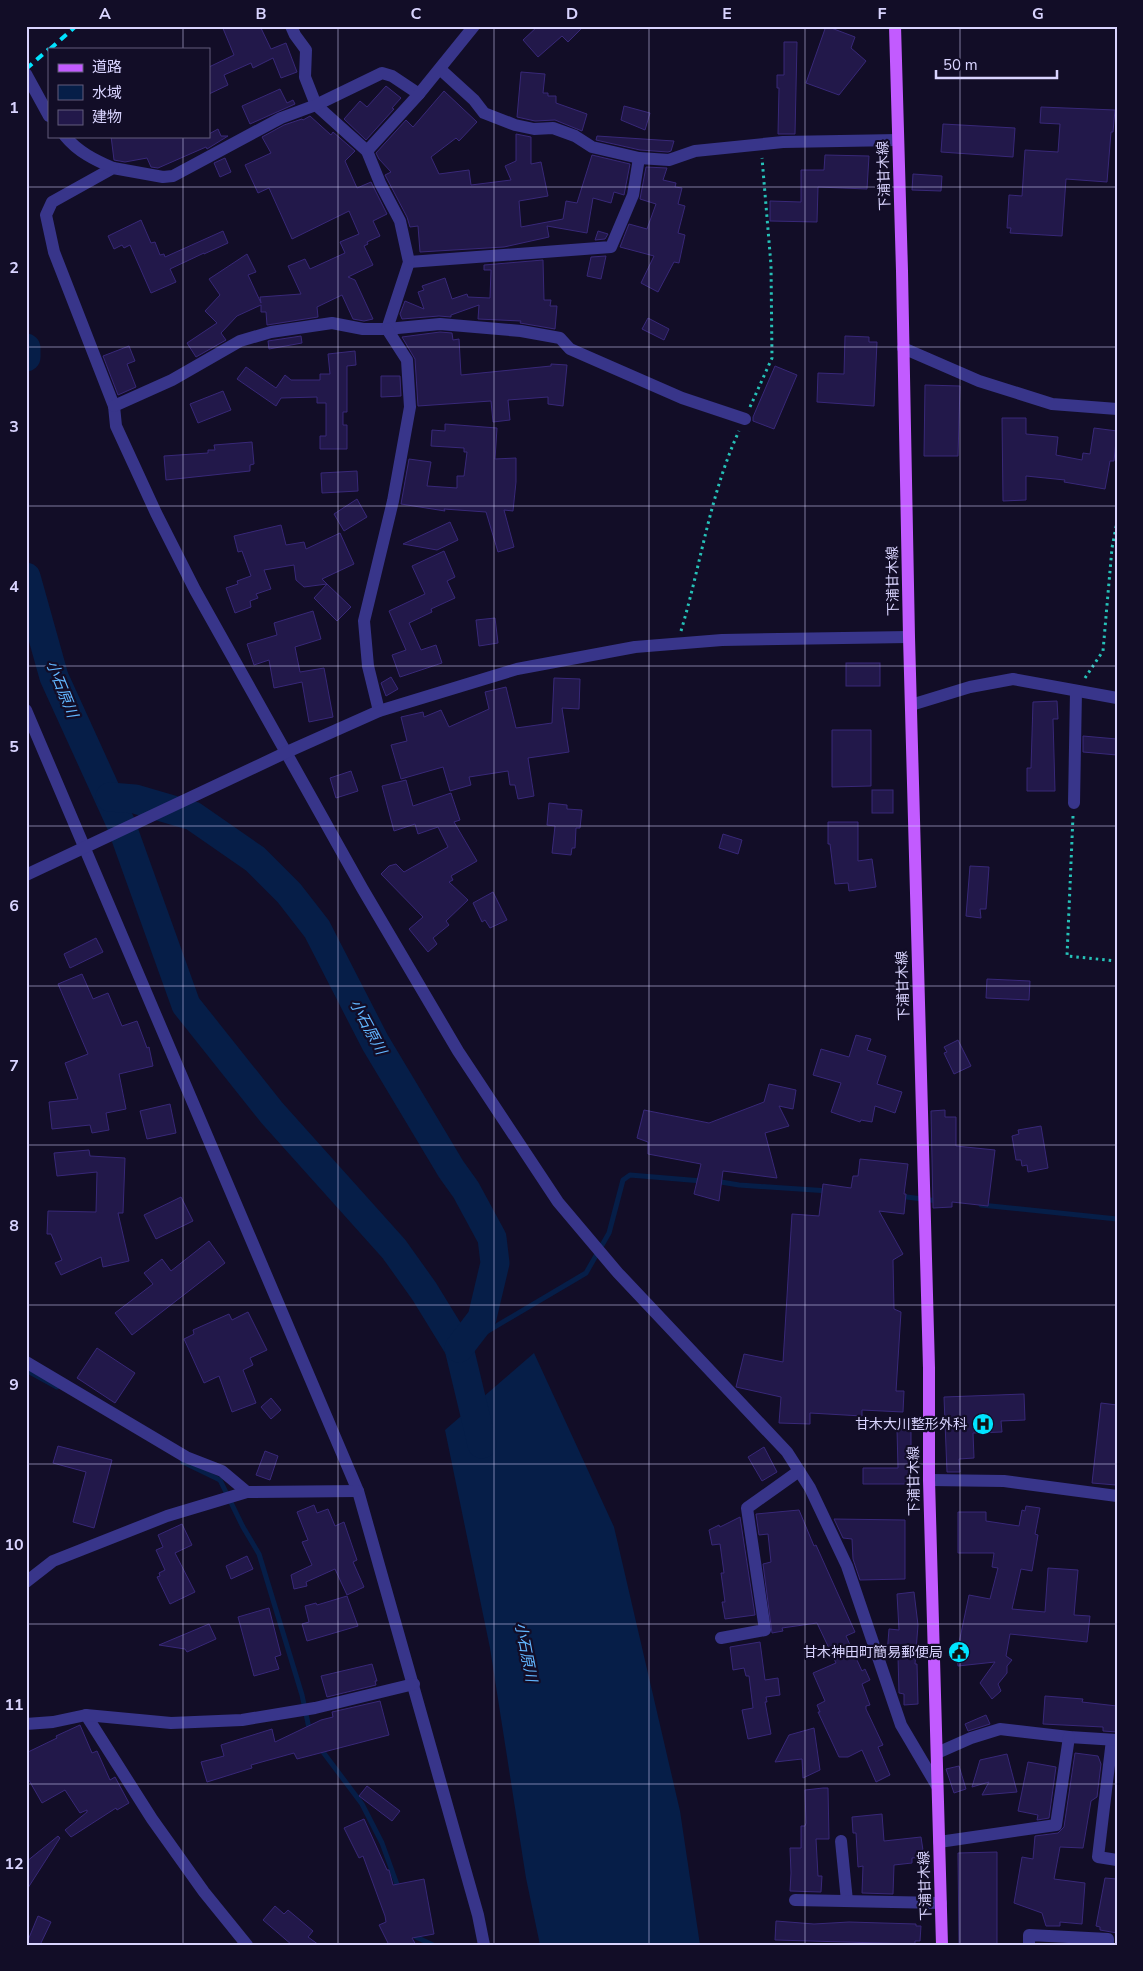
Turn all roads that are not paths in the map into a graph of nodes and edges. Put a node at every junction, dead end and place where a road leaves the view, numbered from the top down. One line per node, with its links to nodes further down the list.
1 (291, 26): 7 (street)
2 (474, 26): 4 (street)
3 (895, 26): 10 (main road, 下浦甘木線)
4 (440, 69): 6 (street); 12 (street)
5 (26, 74): 8 (street)
6 (419, 94): 7 (street); 11 (street)
7 (316, 105): 11 (street); 13 (street)
8 (48, 114)
9 (67, 138): 13 (street)
10 (898, 140): 12 (street); 16 (main road, 下浦甘木線)
11 (366, 152): 14 (street)
12 (639, 158): 14 (street)
13 (113, 168): 17 (street)
14 (409, 262): 15 (street)
15 (386, 329): 17 (street); 19 (street); 25 (street)
16 (904, 348): 18 (street); 20 (main road, 下浦甘木線)
17 (114, 406): 26 (street)
18 (1117, 409)
19 (745, 419)
20 (909, 637): 23 (main road, 下浦甘木線); 25 (street)
21 (1076, 691): 22 (street); 23 (street); 27 (street)
22 (1117, 698)
23 (911, 704): 32 (main road, 下浦甘木線)
24 (26, 710): 28 (street)
25 (379, 711): 26 (street)
26 (283, 754): 28 (street); 31 (street)
27 (1074, 803)
28 (85, 847): 29 (street); 33 (street)
29 (26, 875)
30 (26, 1362): 34 (street)
31 (799, 1471): 37 (street); 44 (street)
32 (929, 1480): 35 (street); 43 (main road, 下浦甘木線)
33 (358, 1491): 34 (street); 38 (street)
34 (247, 1492): 36 (street)
35 (1117, 1496)
36 (26, 1582)
37 (721, 1638)
38 (414, 1684): 39 (street); 52 (street)
39 (86, 1715): 40 (street); 51 (street)
40 (26, 1724)
41 (1070, 1737): 42 (street); 43 (street); 46 (street)
42 (1114, 1740): 47 (street)
43 (937, 1753): 44 (main road, 下浦甘木線)
44 (937, 1786): 46 (main road, 下浦甘木線)
45 (841, 1841): 49 (street)
46 (939, 1842): 50 (main road, 下浦甘木線)
47 (1117, 1860)
48 (795, 1900): 49 (street)
49 (847, 1901): 50 (street)
50 (941, 1903): 53 (main road, 下浦甘木線)
51 (248, 1945)
52 (484, 1945)
53 (942, 1945)
54 (1029, 1945): 55 (street)
55 (1108, 1945)

